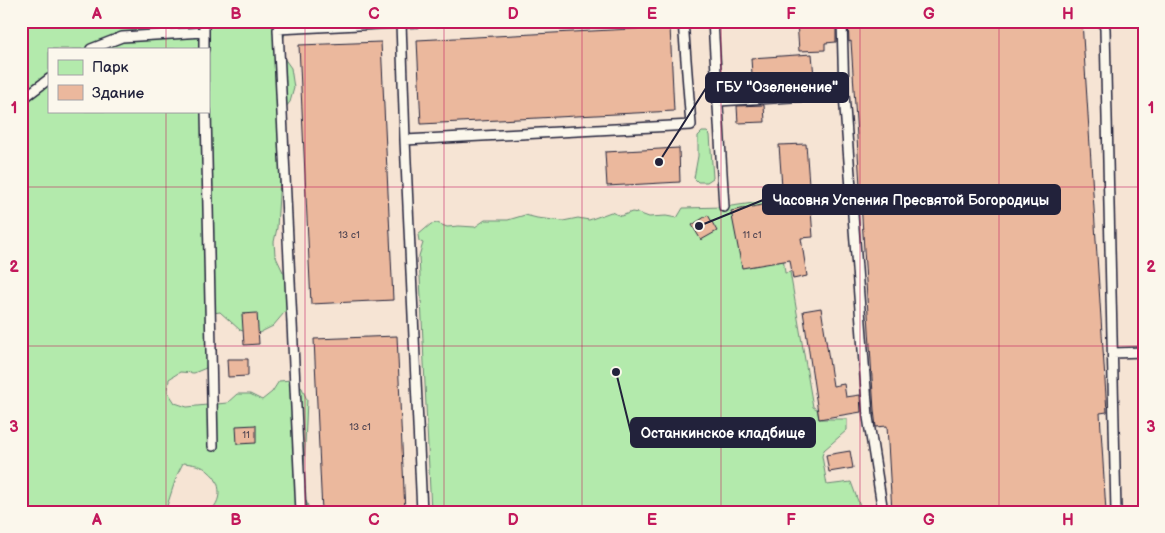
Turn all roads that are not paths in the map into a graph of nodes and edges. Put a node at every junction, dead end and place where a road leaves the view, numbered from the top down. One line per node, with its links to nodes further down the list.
1 (204, 21): 8 (lane)
2 (440, 21): 7 (lane)
3 (683, 21): 16 (lane)
4 (713, 21): 14 (lane)
5 (842, 21): 12 (lane)
6 (1103, 21): 19 (lane)
7 (401, 23): 16 (lane); 21 (lane)
8 (204, 32): 9 (lane); 10 (lane)
9 (93, 48)
10 (204, 48)
11 (48, 79): 13 (lane)
12 (844, 94): 14 (lane); 23 (lane)
13 (21, 100)
14 (718, 102): 17 (lane)
15 (206, 112): 20 (lane)
16 (405, 140): 22 (lane)
17 (724, 207)
18 (1144, 352): 19 (lane)
19 (1113, 353): 24 (lane)
20 (213, 446)
21 (302, 512)
22 (422, 512)
23 (883, 512)
24 (1116, 512)

